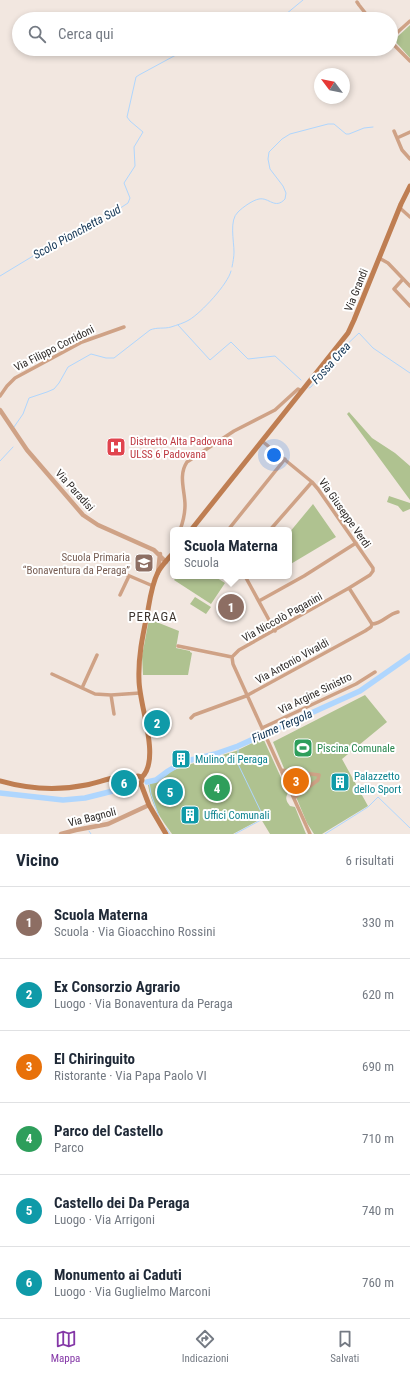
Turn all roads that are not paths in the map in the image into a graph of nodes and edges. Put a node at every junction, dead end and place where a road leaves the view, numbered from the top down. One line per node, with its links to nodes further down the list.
1 (358, 2): 2 (street)
2 (364, 12)
3 (410, 21): 4 (street)
4 (398, 32)
5 (398, 49): 6 (street)
6 (410, 61)
7 (394, 131): 9 (street)
8 (410, 132): 9 (street)
9 (397, 138): 10 (street)
10 (410, 159)
11 (410, 186): 12 (main road, Via Grandi)
12 (400, 208): 13 (street); 14 (main road, Via Grandi)
13 (410, 217)
14 (379, 258): 15 (street); 19 (main road, Via Grandi)
15 (403, 279): 16 (street); 17 (street)
16 (410, 286)
17 (410, 306)
18 (124, 327): 20 (street, Via Filippo Corridoni)
19 (302, 391): 22 (main road, Via Grandi); 25 (street)
20 (0, 396)
21 (0, 410): 30 (street, Via Paradisi)
22 (262, 441): 23 (street, Via Giuseppe Verdi); 26 (main road, Via Grandi)
23 (285, 459): 24 (street, Via Giuseppe Verdi); 27 (street)
24 (312, 482): 28 (street); 29 (street, Via Giuseppe Verdi)
25 (181, 527)
26 (193, 527)
27 (230, 527)
28 (273, 527)
29 (356, 544): 33 (street, Via Giuseppe Verdi); 41 (street)
30 (160, 554): 32 (street, Via Paradisi); 35 (street)
31 (170, 556): 32 (main road)
32 (166, 562): 35 (main road)
33 (373, 568): 39 (street, Via Niccolò Paganini)
34 (122, 572): 36 (street)
35 (158, 574): 38 (main road)
36 (129, 576): 38 (street); 40 (street)
37 (247, 579): 41 (street)
38 (153, 586): 51 (main road)
39 (349, 588): 43 (street); 44 (street, Via Niccolò Paganini)
40 (120, 595)
41 (259, 601): 44 (street)
42 (398, 612): 43 (street, Via Antonio Vivaldi)
43 (372, 624): 53 (street, Via Antonio Vivaldi)
44 (275, 630): 47 (street, Via Niccolò Paganini)
45 (178, 646): 47 (street)
46 (97, 655): 50 (street)
47 (232, 657): 53 (street)
48 (375, 672): 56 (street, Via Argine Sinistro)
49 (52, 674): 50 (street)
50 (82, 688): 52 (street)
51 (140, 693): 52 (street); 58 (main road)
52 (111, 695): 54 (street)
53 (247, 696): 55 (street, Via Antonio Vivaldi); 56 (street)
54 (114, 714)
55 (191, 718)
56 (263, 729): 57 (street)
57 (281, 770): 62 (street); 62 (street)
58 (142, 777): 59 (main road); 61 (main road)
59 (135, 778): 60 (main road); 61 (main road)
60 (0, 781)
61 (141, 784): 63 (main road)
62 (294, 798): 66 (street)
63 (149, 805): 64 (street, Via Bagnoli); 65 (main road)
64 (60, 834)
65 (166, 834)
66 (310, 834)

